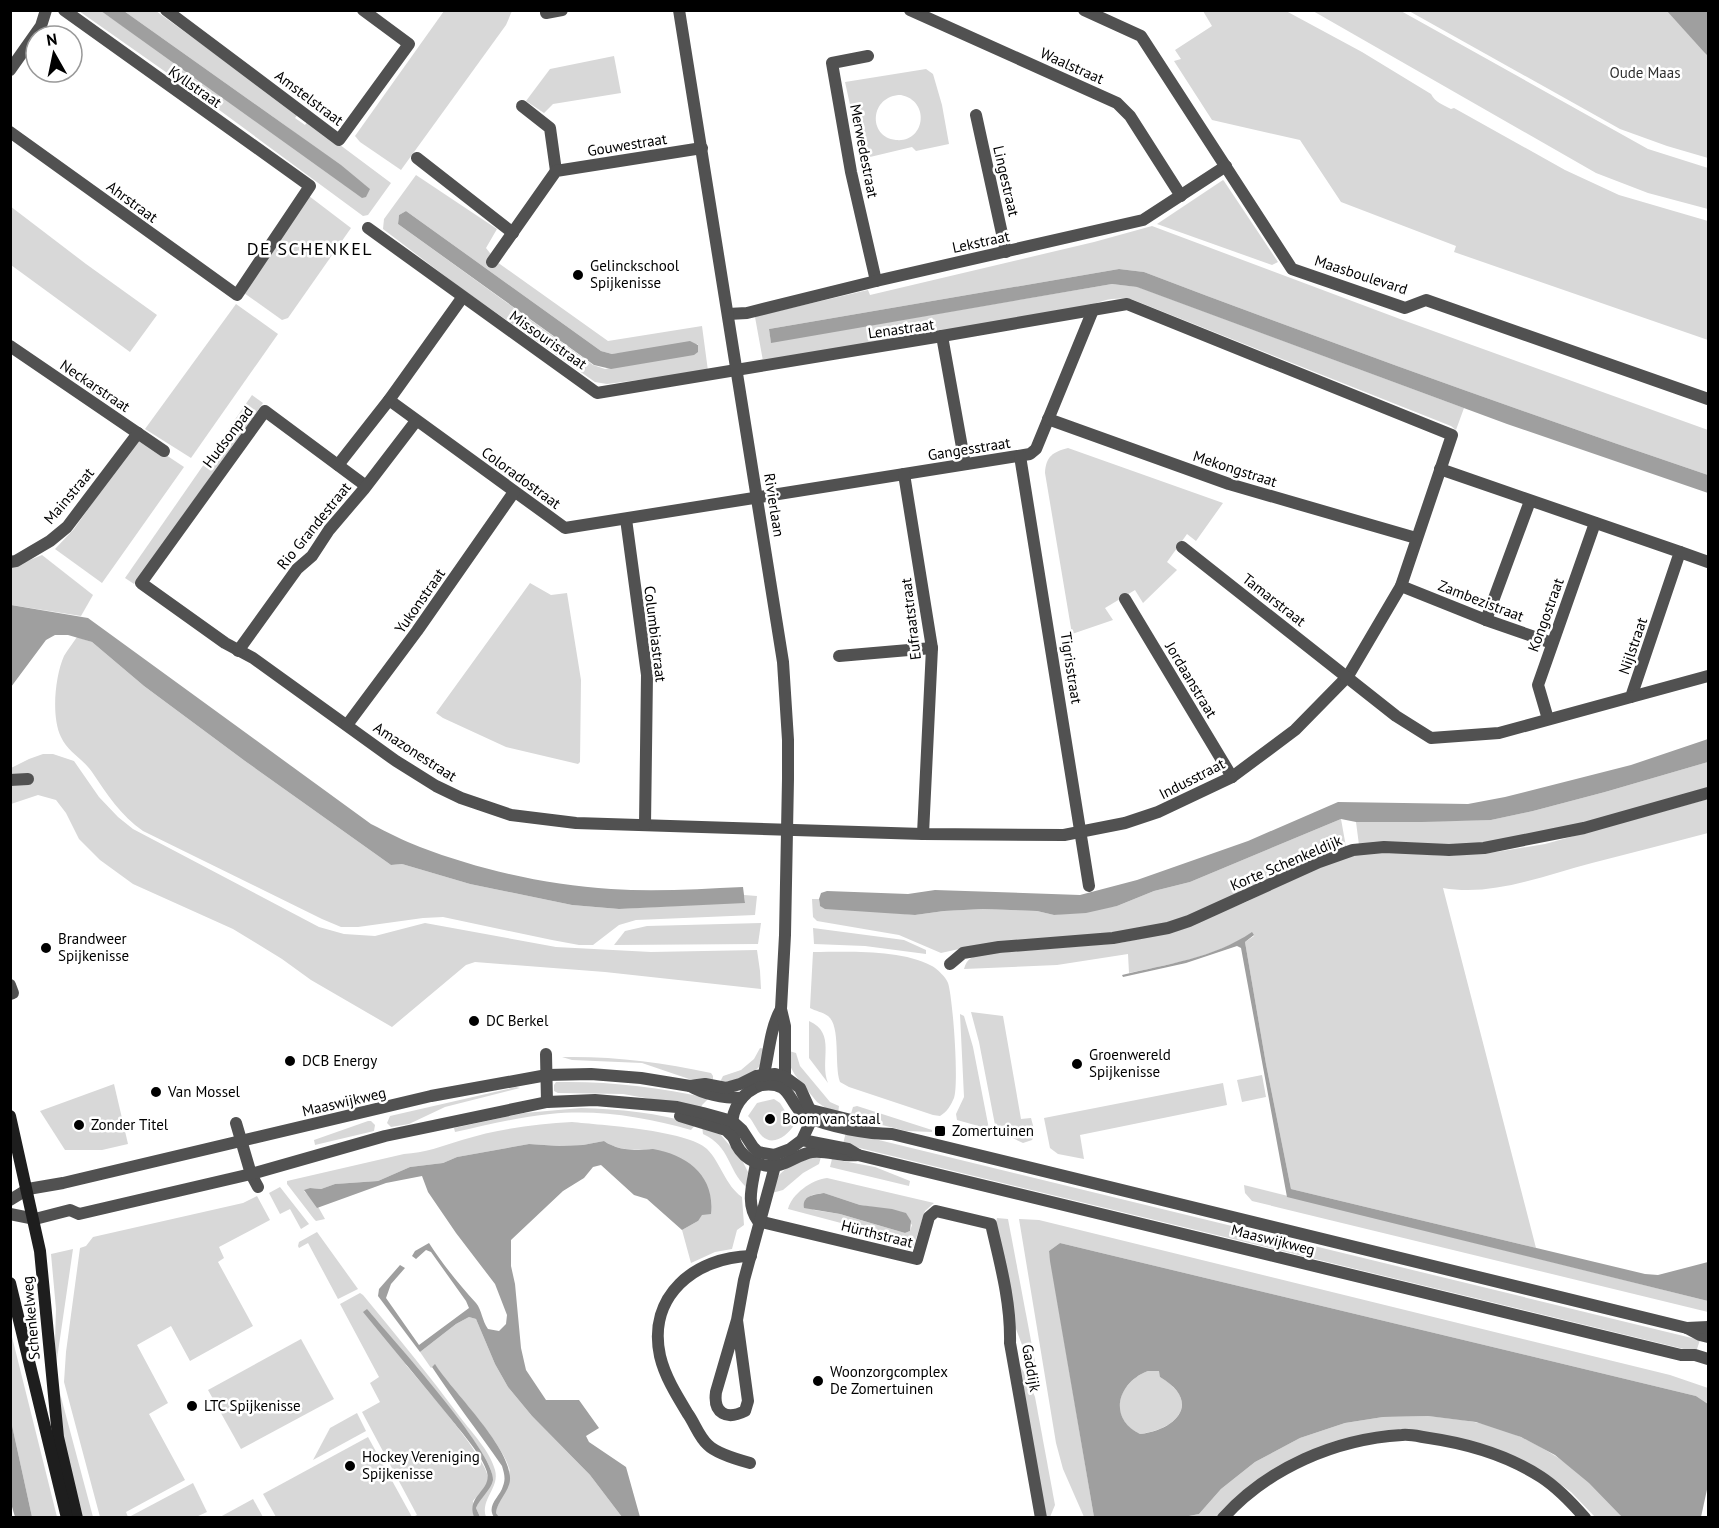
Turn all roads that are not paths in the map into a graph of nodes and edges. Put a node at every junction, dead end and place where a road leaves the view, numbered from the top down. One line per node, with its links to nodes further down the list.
1 (46, 10): 11 (street)
2 (64, 10): 25 (street, Kyllstraat)
3 (165, 10): 4 (street, Amstelstraat)
4 (363, 10)
5 (562, 10): 9 (street)
6 (680, 10): 15 (street, Rivierlaan)
7 (910, 10): 19 (street, Waalstraat)
8 (1084, 10): 17 (street, Maasboulevard)
9 (546, 13)
10 (868, 56): 24 (street, Merwedestraat)
11 (10, 70)
12 (522, 106): 18 (street)
13 (976, 115): 22 (street, Lingestraat)
14 (10, 132): 25 (street, Ahrstraat)
15 (702, 148): 18 (street, Gouwestraat); 28 (street, Rivierlaan)
16 (417, 159): 21 (street)
17 (1226, 165): 19 (street, Lekstraat); 32 (street, Maasboulevard)
18 (556, 171): 21 (street)
19 (1182, 196): 22 (street, Lekstraat)
20 (368, 228): 26 (street, Missouristraat)
21 (513, 233): 23 (street)
22 (1006, 252): 24 (street, Lekstraat)
23 (492, 262)
24 (876, 281): 28 (street, Lekstraat)
25 (237, 294)
26 (462, 298): 31 (street, Missouristraat); 33 (street, Rio Grandestraat)
27 (1093, 310): 29 (street); 34 (street, Gangesstraat); 41 (street, Indusstraat)
28 (728, 314): 31 (street, Rivierlaan)
29 (942, 336): 31 (street, Lenastraat); 39 (street, Lenastraat)
30 (10, 346): 36 (street, Neckarstraat)
31 (737, 371): 45 (street, Rivierlaan)
32 (1708, 399)
33 (389, 400): 35 (street, Coloradostraat); 40 (street, Rio Grandestraat)
34 (1048, 419): 38 (street, Gangesstraat); 49 (street, Mekongstraat)
35 (416, 421): 43 (street, Rio Grandestraat); 44 (street, Coloradostraat)
36 (138, 433): 37 (street, Neckarstraat); 52 (street, Mainstraat)
37 (164, 451)
38 (1020, 456): 39 (street, Gangesstraat); 73 (street, Tigrisstraat)
39 (965, 464): 42 (street, Gangesstraat)
40 (338, 465): 43 (street, Hudsonpad); 54 (street, Hudsonpad)
41 (1440, 470): 46 (street); 49 (street, Indusstraat)
42 (904, 474): 45 (street, Gangesstraat); 59 (street, Eufraatstraat)
43 (366, 486): 60 (street, Rio Grandestraat)
44 (514, 492): 47 (street, Coloradostraat); 66 (street, Yukonstraat)
45 (758, 497): 47 (street, Coloradostraat); 72 (street, Rivierlaan)
46 (1530, 501): 48 (street); 57 (street)
47 (626, 519): 71 (street, Columbiastraat)
48 (1595, 523): 51 (street); 58 (street, Kongostraat)
49 (1416, 538): 55 (street, Indusstraat)
50 (1182, 547): 62 (street, Tamarstraat)
51 (1680, 552): 53 (street); 64 (street, Nijlstraat)
52 (10, 562)
53 (1708, 562)
54 (141, 583): 60 (street, Amazonestraat)
55 (1401, 586): 57 (street, Zambezistraat); 62 (street, Indusstraat)
56 (1125, 599): 67 (street, Jordaanstraat)
57 (1486, 620): 58 (street, Zambezistraat)
58 (1552, 643): 65 (street, Kongostraat)
59 (932, 648): 61 (street); 74 (street, Eufraatstraat)
60 (238, 651): 66 (street, Amazonestraat)
61 (839, 656)
62 (1348, 676): 65 (street, Nijlstraat); 67 (street, Indusstraat)
63 (1708, 676): 64 (street)
64 (1631, 697): 65 (street, Nijlstraat)
65 (1548, 719)
66 (347, 725): 71 (street, Amazonestraat)
67 (1232, 777): 73 (street, Indusstraat)
68 (28, 779): 69 (street)
69 (10, 780)
70 (1708, 793): 76 (street, Korte Schenkeldijk)
71 (645, 825): 72 (street, Amazonestraat)
72 (788, 828): 74 (street, Indusstraat); 77 (street, Rivierlaan)
73 (1082, 832): 74 (street, Indusstraat); 75 (street, Tigrisstraat)
74 (923, 834)
75 (1089, 886)
76 (950, 964)
77 (781, 1010): 80 (street, Rivierlaan); 81 (street, Rivierlaan)
78 (546, 1054): 79 (street)
79 (547, 1075): 82 (street, Maaswijkweg); 84 (street); 92 (street, Maaswijkweg)
80 (785, 1077): 81 (street); 86 (street)
81 (763, 1080): 82 (street, Maaswijkweg); 83 (street); 86 (street)
82 (690, 1086): 83 (street, Maaswijkweg)
83 (742, 1098): 88 (street)
84 (547, 1102): 85 (street); 96 (street)
85 (663, 1107): 88 (street); 90 (street)
86 (810, 1114): 91 (street); 108 (street, Maaswijkweg)
87 (10, 1116): 98 (main road, Schenkelweg)
88 (732, 1121): 90 (street); 94 (street)
89 (236, 1123): 92 (street)
90 (734, 1138): 95 (street)
91 (802, 1140): 93 (street, Maaswijkweg); 94 (street)
92 (241, 1141): 96 (street); 98 (street, Maaswijkweg)
93 (858, 1155): 94 (street, Maaswijkweg); 110 (street, Maaswijkweg)
94 (776, 1160): 95 (street); 102 (street)
95 (756, 1163): 102 (street)
96 (251, 1174): 97 (street); 101 (street)
97 (258, 1187)
98 (28, 1189): 99 (street, Maaswijkweg); 101 (main road, Schenkelweg)
99 (10, 1200)
100 (10, 1214): 101 (street)
101 (34, 1220): 115 (main road, Schenkelweg)
102 (758, 1221): 103 (street, Hürthstraat); 104 (street)
103 (991, 1224): 116 (street, Gaddijk)
104 (751, 1256): 106 (street); 113 (street)
105 (10, 1283): 114 (main road, Schenkelweg)
106 (737, 1320): 106 (street)
107 (1708, 1327): 108 (street, Maaswijkweg)
108 (1687, 1328): 109 (street, Maaswijkweg)
109 (1708, 1337)
110 (1681, 1355): 111 (street, Maaswijkweg); 112 (street, Maaswijkweg)
111 (1708, 1359)
112 (1708, 1367)
113 (750, 1463)
114 (67, 1518)
115 (77, 1518)
116 (1041, 1518)
117 (1223, 1518): 118 (street)
118 (1585, 1518)

